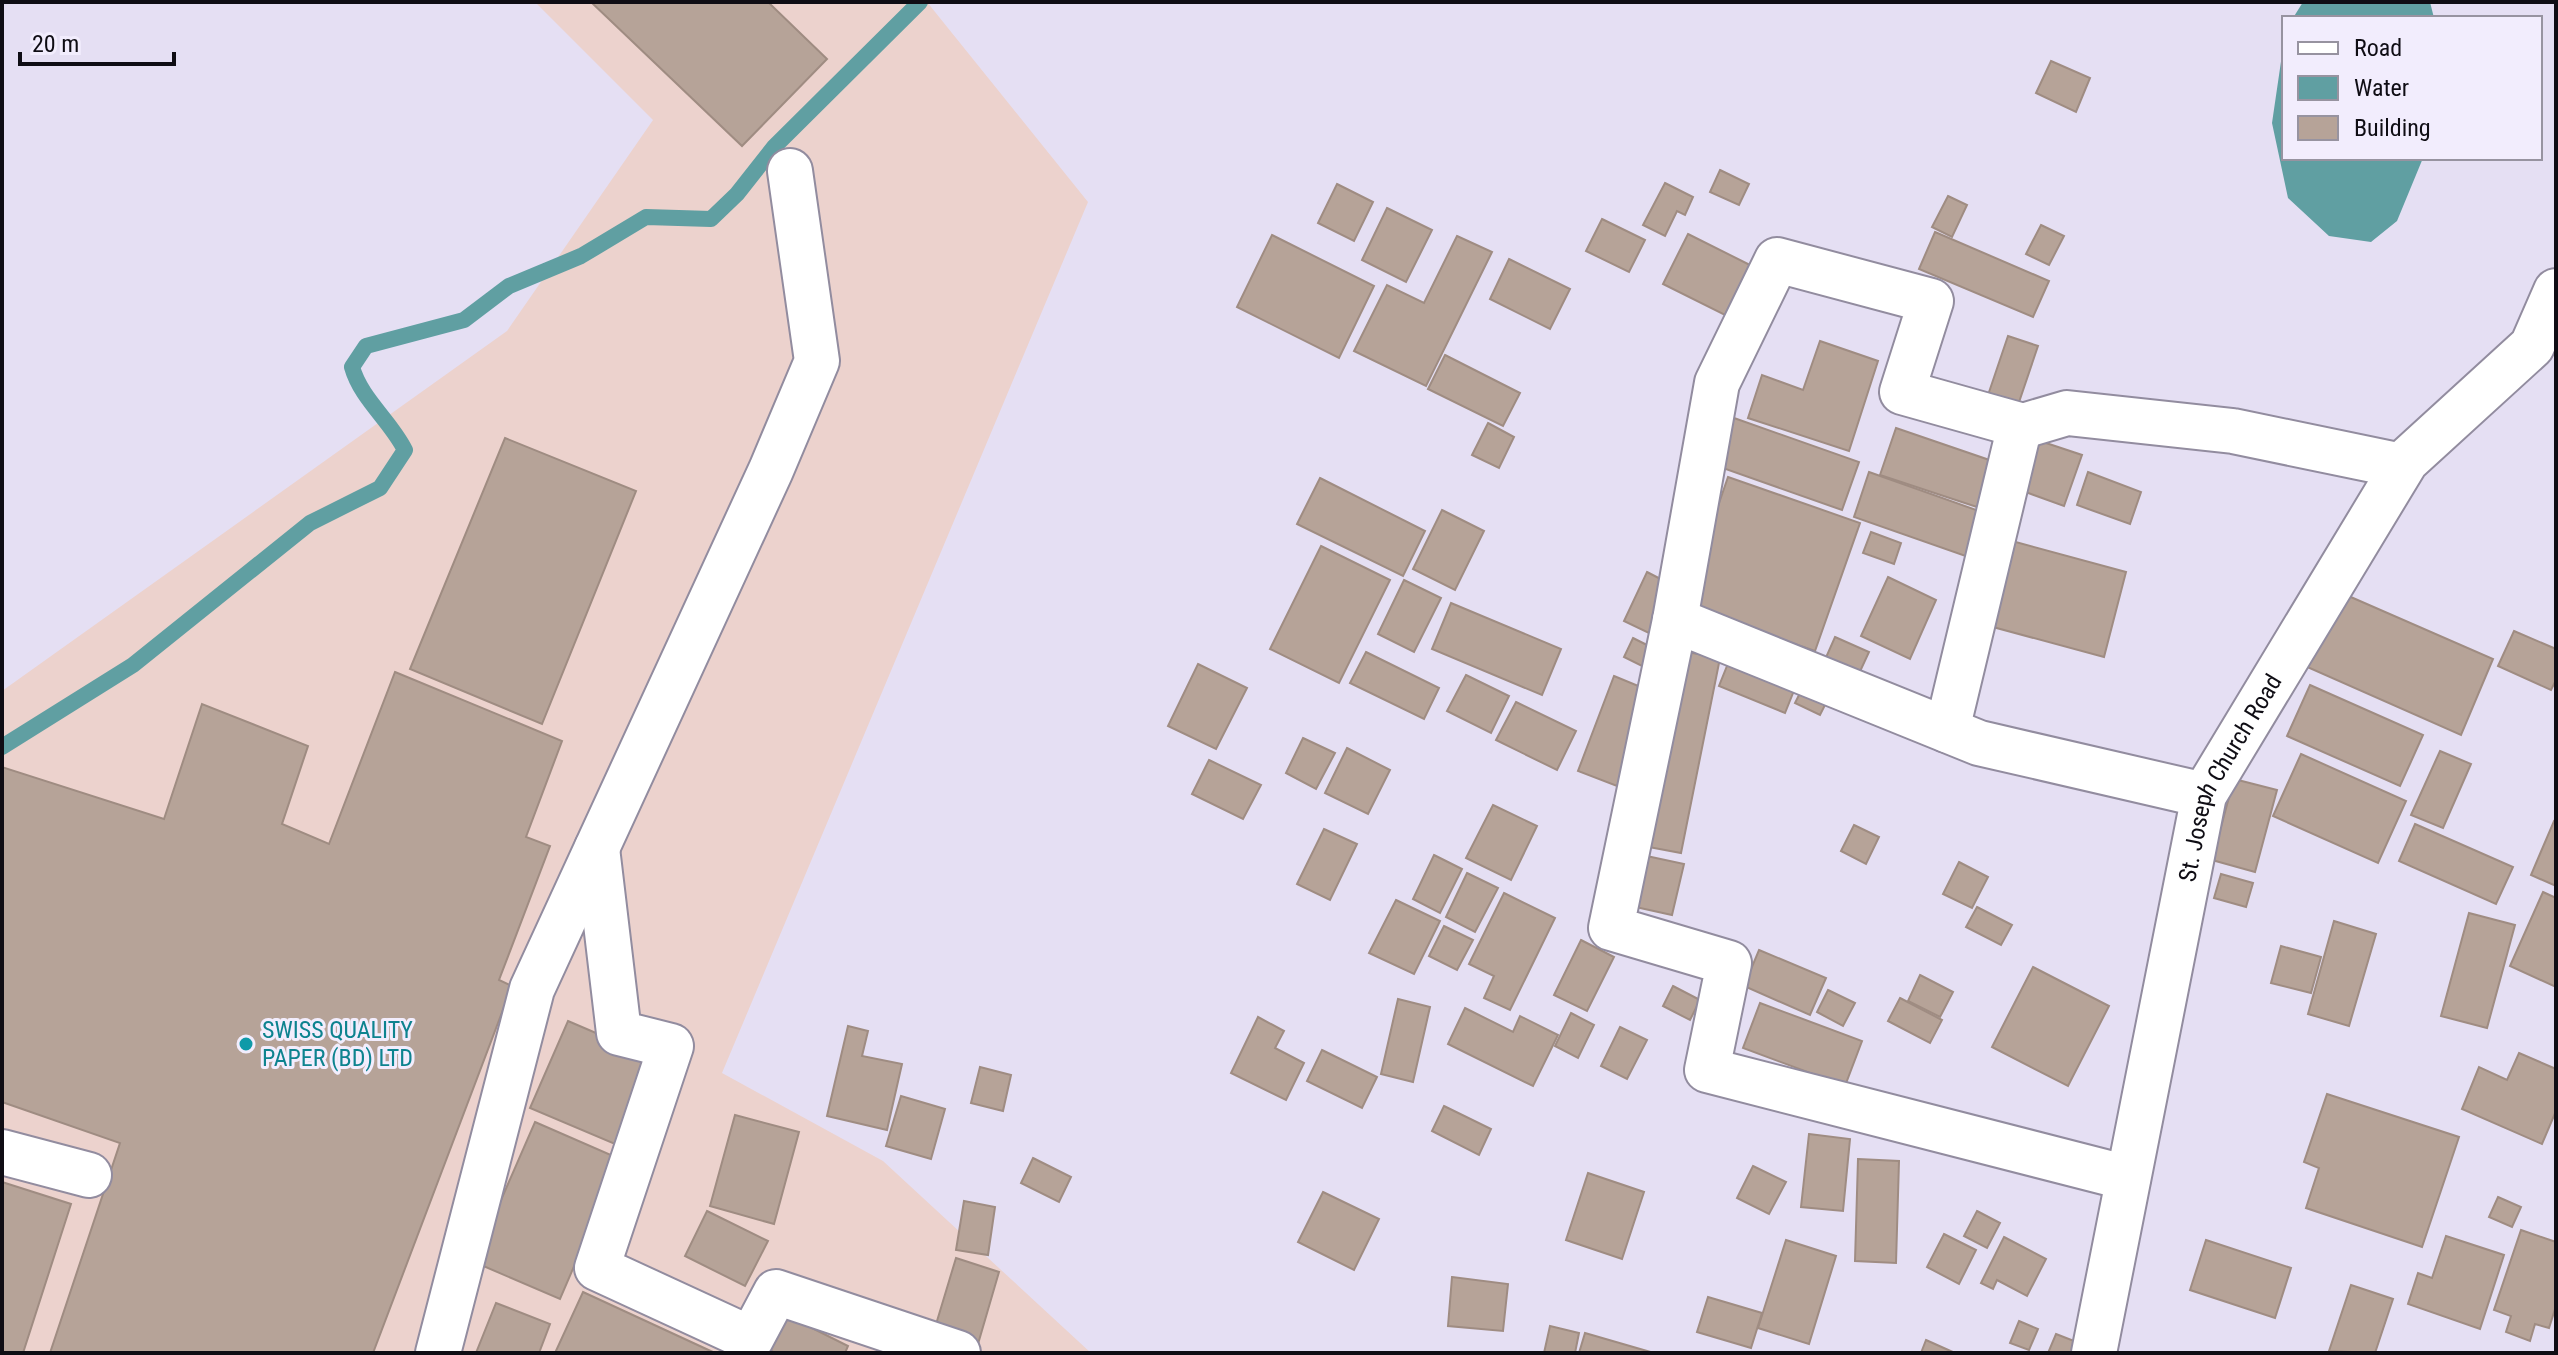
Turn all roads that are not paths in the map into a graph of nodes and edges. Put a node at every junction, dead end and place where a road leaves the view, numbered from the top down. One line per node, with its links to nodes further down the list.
1 (790, 171): 8 (street)
2 (2556, 291): 4 (street, St. Joseph Church Road)
3 (2020, 425): 4 (street); 5 (street); 6 (street)
4 (2402, 466): 7 (street, St. Joseph Church Road)
5 (1675, 620): 6 (street); 11 (street)
6 (1947, 730): 7 (street)
7 (2204, 795): 11 (street, St. Joseph Church Road)
8 (597, 848): 12 (street); 13 (street)
9 (2, 1152): 10 (street)
10 (89, 1175)
11 (2128, 1178): 14 (street, St. Joseph Church Road)
12 (438, 1353)
13 (958, 1353)
14 (2094, 1353)

